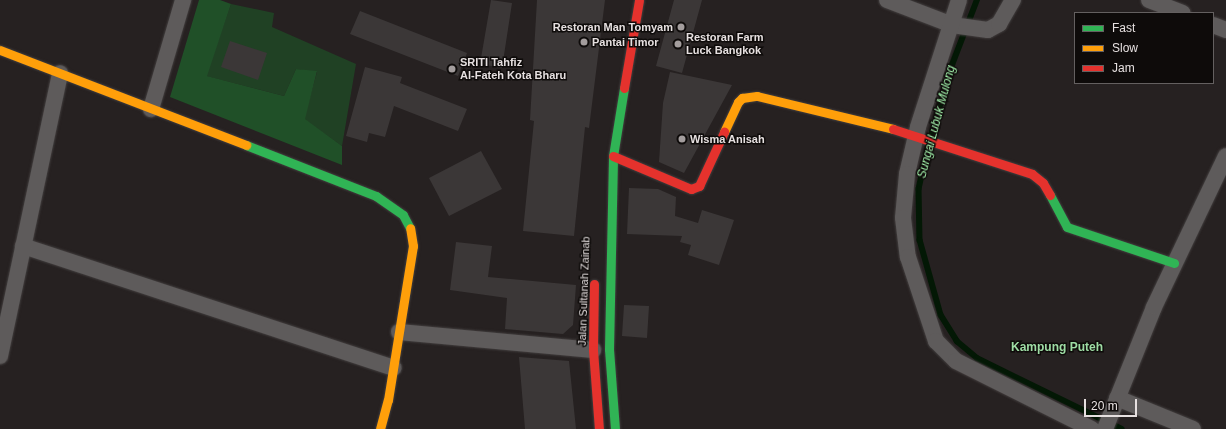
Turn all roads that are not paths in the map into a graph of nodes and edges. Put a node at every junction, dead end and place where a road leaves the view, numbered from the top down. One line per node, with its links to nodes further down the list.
1 (183, 0): 13 (street)
2 (639, 0): 15 (street)
3 (887, 0): 8 (street)
4 (960, 0): 8 (street)
5 (1013, 0): 8 (street)
6 (1149, 0): 7 (street)
7 (1180, 12)
8 (952, 25): 14 (street)
9 (1214, 25): 10 (street)
10 (1226, 30)
11 (0, 50): 12 (street)
12 (60, 73): 13 (street); 18 (street)
13 (151, 108): 21 (street)
14 (916, 135): 15 (street); 19 (street); 29 (street)
15 (613, 156): 17 (street); 28 (street)
16 (1226, 156): 19 (street)
17 (601, 207)
18 (23, 246): 23 (street); 24 (street)
19 (1174, 263): 25 (street)
20 (594, 273): 22 (street, Jalan Sultanah Zainab)
21 (399, 332): 22 (street); 24 (street)
22 (593, 350): 27 (street, Jalan Sultanah Zainab)
23 (0, 356)
24 (393, 368): 26 (street)
25 (1117, 398): 30 (street); 31 (street)
26 (380, 429)
27 (599, 429)
28 (615, 429)
29 (1092, 429)
30 (1105, 429)
31 (1193, 429)

